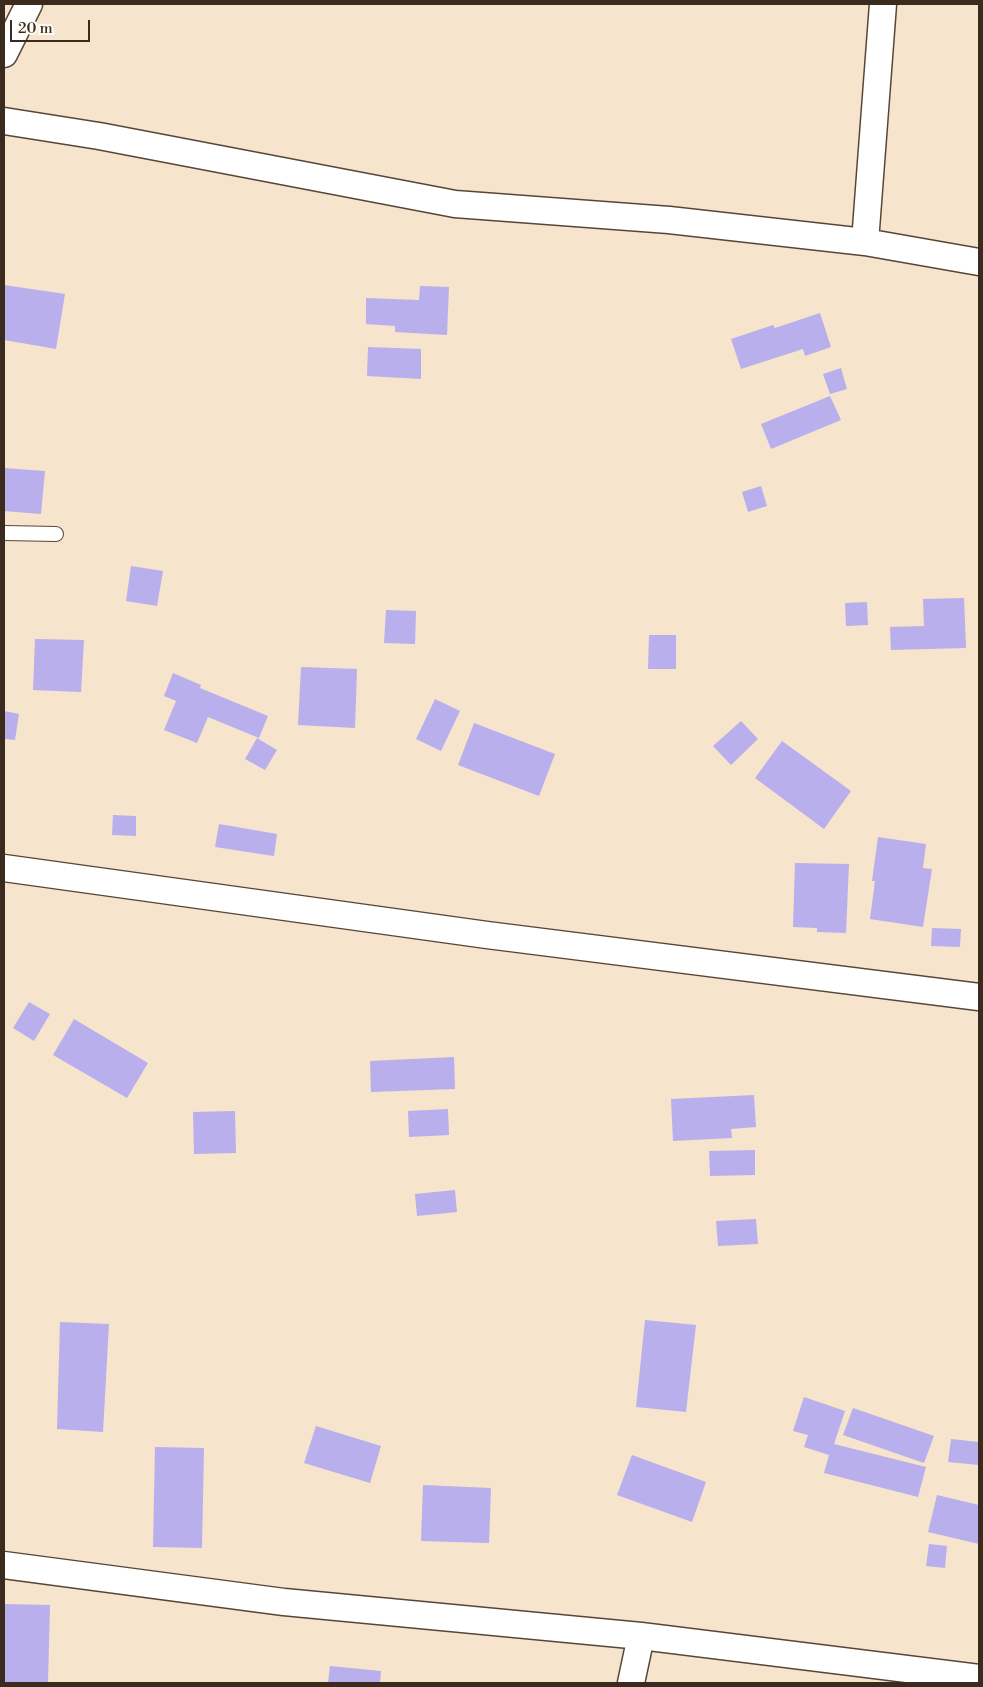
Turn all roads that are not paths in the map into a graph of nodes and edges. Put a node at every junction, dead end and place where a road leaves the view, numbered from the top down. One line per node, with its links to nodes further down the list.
1 (29, 4): 3 (street)
2 (884, 4): 5 (street)
3 (4, 54)
4 (4, 121): 5 (street)
5 (864, 242): 6 (street)
6 (979, 262)
7 (4, 533): 8 (lane)
8 (56, 534)
9 (4, 868): 10 (street)
10 (979, 998)
11 (4, 1565): 12 (street)
12 (641, 1636): 13 (street); 14 (street)
13 (979, 1678)
14 (631, 1683)

